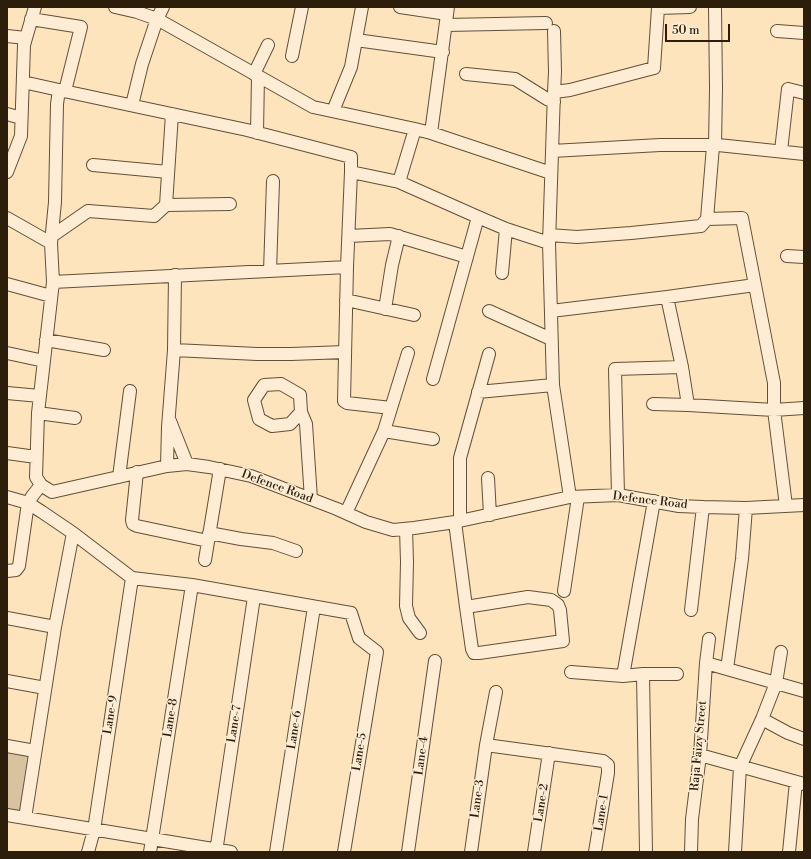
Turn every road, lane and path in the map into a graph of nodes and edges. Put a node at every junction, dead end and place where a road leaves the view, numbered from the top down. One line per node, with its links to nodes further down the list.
1 (35, 7): 11 (street)
2 (115, 7): 10 (street)
3 (163, 7): 10 (street)
4 (302, 7): 19 (street)
5 (362, 7): 16 (street)
6 (400, 7): 9 (street)
7 (690, 7): 25 (street)
8 (714, 7): 34 (street)
9 (447, 16): 18 (street); 25 (street)
10 (157, 19): 21 (street); 26 (street)
11 (31, 20): 15 (street); 23 (street)
12 (777, 31): 13 (street)
13 (804, 33)
14 (7, 36): 15 (street)
15 (26, 38): 22 (street)
16 (356, 40): 18 (street); 27 (street)
17 (268, 45): 21 (street)
18 (443, 52): 33 (street)
19 (292, 56)
20 (466, 74): 25 (street)
21 (256, 75): 27 (street); 32 (street)
22 (23, 82): 23 (street); 30 (street)
23 (62, 90): 26 (street); 54 (street)
24 (804, 93): 36 (street)
25 (554, 97): 35 (street)
26 (132, 105): 29 (street)
27 (333, 111): 31 (street)
28 (7, 114): 30 (street)
29 (172, 114): 32 (street); 40 (street)
30 (21, 118): 39 (street)
31 (415, 129): 33 (street); 44 (street)
32 (257, 132): 41 (street)
33 (431, 133): 42 (street)
34 (714, 146): 35 (street); 36 (street); 49 (street)
35 (552, 150): 42 (street)
36 (781, 151): 37 (street)
37 (804, 154)
38 (93, 165): 40 (street)
39 (7, 172)
40 (168, 172): 46 (street)
41 (351, 172): 44 (street); 51 (street)
42 (551, 173): 53 (street)
43 (273, 181): 59 (street)
44 (399, 182): 47 (street)
45 (230, 204): 46 (street)
46 (166, 205): 54 (street)
47 (478, 217): 50 (street); 56 (street)
48 (7, 218): 54 (street)
49 (707, 219): 53 (street); 64 (street)
50 (506, 229): 53 (street); 60 (street)
51 (349, 236): 52 (street); 58 (street)
52 (399, 236): 56 (street); 68 (street)
53 (549, 239): 70 (street)
54 (51, 240): 62 (street)
55 (787, 256): 57 (street)
56 (467, 257): 82 (street)
57 (804, 257)
58 (347, 267): 59 (street); 67 (street)
59 (270, 270): 61 (street)
60 (502, 273)
61 (176, 275): 62 (street); 75 (street)
62 (53, 282): 65 (street)
63 (7, 284): 65 (street)
64 (755, 285): 66 (street); 92 (street)
65 (51, 296): 73 (street)
66 (668, 297): 70 (street); 81 (street)
67 (346, 300): 68 (street); 76 (street)
68 (386, 309): 71 (street)
69 (489, 311): 72 (street)
70 (551, 311): 72 (street)
71 (414, 315)
72 (551, 339): 83 (street)
73 (46, 340): 74 (street); 80 (street)
74 (104, 350)
75 (174, 350): 76 (street); 95 (street)
76 (345, 352): 90 (street)
77 (7, 353): 80 (street)
78 (408, 353): 90 (street)
79 (489, 354): 85 (street)
80 (44, 361): 87 (street)
81 (682, 367): 89 (street); 108 (street)
82 (433, 380)
83 (553, 385): 85 (street); 109 (street)
84 (130, 391): 105 (street)
85 (478, 392): 120 (street)
86 (7, 393): 87 (street)
87 (40, 396): 94 (street)
88 (653, 404): 89 (street)
89 (688, 405): 92 (street)
90 (391, 408): 97 (street)
91 (804, 408): 92 (street)
92 (774, 410): 115 (street)
93 (300, 412): 111 (street)
94 (38, 413): 96 (street); 100 (street)
95 (169, 416): 101 (street); 102 (street)
96 (75, 418)
97 (384, 431): 98 (street); 118 (street)
98 (433, 439)
99 (7, 453): 100 (street)
100 (36, 457): 107 (street)
101 (187, 464): 102 (street, Defence Road); 103 (street, Defence Road)
102 (167, 466): 104 (street, Defence Road)
103 (220, 469): 111 (street, Defence Road); 123 (street)
104 (137, 472): 105 (street, Defence Road); 123 (street)
105 (118, 477): 107 (street, Defence Road)
106 (488, 478): 119 (street)
107 (42, 485): 113 (street)
108 (618, 495): 109 (street, Defence Road); 112 (street, Defence Road)
109 (574, 496): 119 (street, Defence Road); 129 (street)
110 (7, 497): 113 (street)
111 (311, 499): 118 (street, Defence Road)
112 (654, 501): 116 (street, Defence Road); 145 (street)
113 (28, 503): 122 (street); 126 (street)
114 (804, 504): 115 (street, Defence Road)
115 (786, 506): 117 (street, Defence Road)
116 (703, 507): 117 (street, Defence Road); 133 (street)
117 (746, 508): 141 (street)
118 (346, 513): 121 (street, Defence Road)
119 (490, 515): 120 (street, Defence Road)
120 (457, 521): 121 (street, Defence Road); 132 (street)
121 (406, 529): 136 (street)
122 (73, 533): 127 (street); 135 (street)
123 (209, 537): 124 (street); 125 (street)
124 (296, 551)
125 (205, 560)
126 (7, 571)
127 (132, 578): 128 (street); 162 (street, Lane-9)
128 (192, 585): 130 (street); 163 (street, Lane-8)
129 (564, 591)
130 (254, 596): 131 (street); 164 (street, Lane-7)
131 (314, 607): 168 (street, Lane-6); 169 (street, Lane-5)
132 (466, 607): 132 (street)
133 (691, 610)
134 (7, 618): 135 (street)
135 (55, 627): 148 (street)
136 (420, 633)
137 (709, 639): 140 (street, Raja Faizy Street)
138 (781, 652): 147 (street)
139 (436, 661): 170 (street, Lane-4)
140 (706, 663): 141 (street); 157 (street, Raja Faizy Street)
141 (726, 669): 147 (street)
142 (571, 672): 145 (street)
143 (643, 674): 144 (street); 145 (street); 174 (street)
144 (677, 674)
145 (623, 676)
146 (7, 681): 148 (street)
147 (776, 683): 149 (street); 151 (street)
148 (45, 688): 155 (street)
149 (804, 691)
150 (496, 692): 153 (street, Lane-3)
151 (762, 719): 152 (street); 158 (street)
152 (804, 739)
153 (486, 745): 156 (street); 171 (street, Lane-3)
154 (7, 746): 155 (street)
155 (35, 751): 161 (street)
156 (549, 753): 172 (street, Lane-2); 173 (street, Lane-1)
157 (700, 755): 158 (street); 175 (street, Raja Faizy Street)
158 (740, 766): 159 (street); 176 (street)
159 (800, 783): 177 (street)
160 (7, 815): 161 (street)
161 (25, 818): 162 (street)
162 (94, 830): 163 (street); 165 (street, Lane-9)
163 (151, 839): 164 (street); 166 (street, Lane-8)
164 (216, 851): 167 (street)
165 (88, 852)
166 (150, 852)
167 (231, 852)
168 (276, 852)
169 (344, 852)
170 (408, 852)
171 (471, 852)
172 (534, 852)
173 (595, 852)
174 (646, 852)
175 (691, 852)
176 (735, 852)
177 (789, 852)

